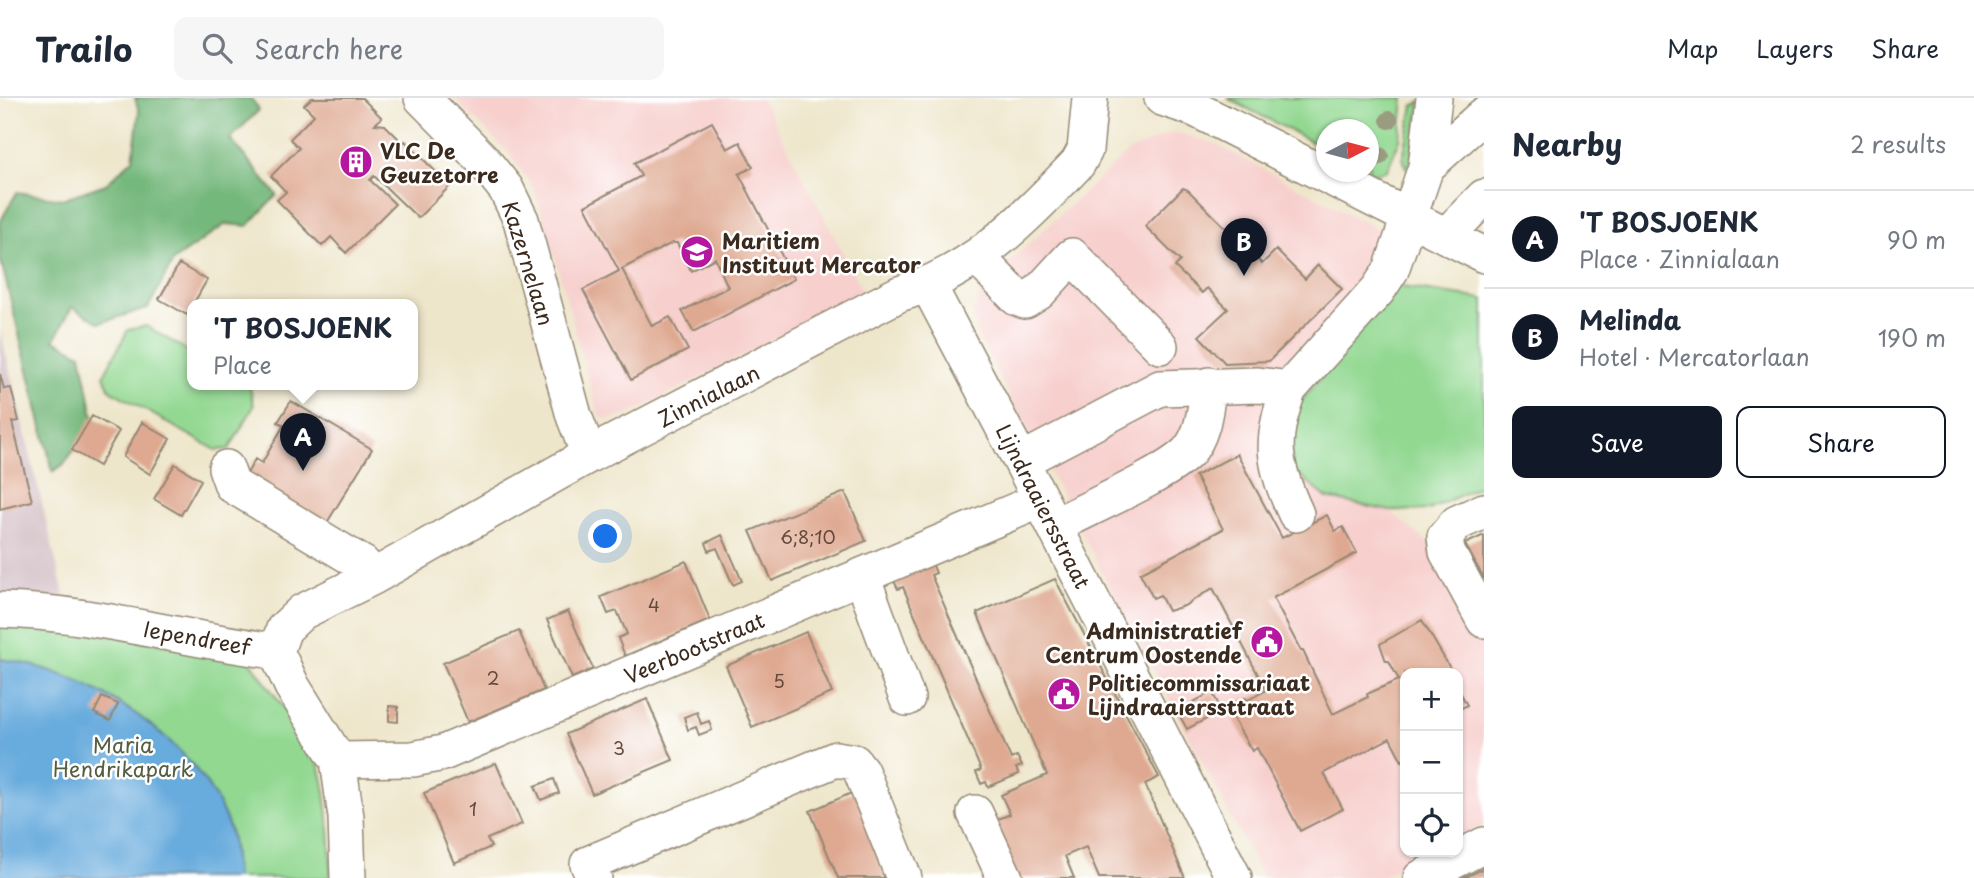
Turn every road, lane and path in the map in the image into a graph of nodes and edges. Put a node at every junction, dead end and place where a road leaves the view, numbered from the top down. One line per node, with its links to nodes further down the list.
1 (422, 98): 16 (street, Kazernelaan)
2 (1090, 98): 11 (street, Zinnialaan)
3 (1162, 98): 8 (street)
4 (1433, 98): 6 (street)
5 (1484, 115): 6 (street)
6 (1426, 167): 8 (street)
7 (1484, 197): 9 (street)
8 (1407, 215): 9 (street); 15 (street)
9 (1446, 236): 10 (street)
10 (1484, 255)
11 (978, 258): 12 (street, Zinnialaan); 13 (street)
12 (928, 285): 16 (street, Zinnialaan); 17 (street, Lijndraaiersstraat)
13 (1160, 346)
14 (1209, 385): 15 (street); 17 (street); 20 (street, Veerbootstraat)
15 (1289, 389): 21 (street)
16 (589, 455): 23 (street, Zinnialaan)
17 (1021, 460): 20 (street, Lijndraaiersstraat)
18 (226, 468): 23 (street)
19 (1484, 510): 25 (street)
20 (1048, 513): 22 (street, Veerbootstraat); 35 (street, Lijndraaiersstraat)
21 (1296, 514)
22 (862, 576): 27 (street); 28 (street, Veerbootstraat)
23 (373, 577): 26 (street, Zinnialaan)
24 (0, 610): 26 (street, Iependreef)
25 (1484, 620)
26 (276, 651): 28 (street, Iependreef)
27 (907, 698)
28 (338, 760): 31 (street, Iependreef)
29 (975, 813): 34 (street)
30 (1484, 845): 36 (street)
31 (348, 878)
32 (594, 878): 33 (street)
33 (904, 878)
34 (1005, 878)
35 (1234, 878)
36 (1421, 878)

